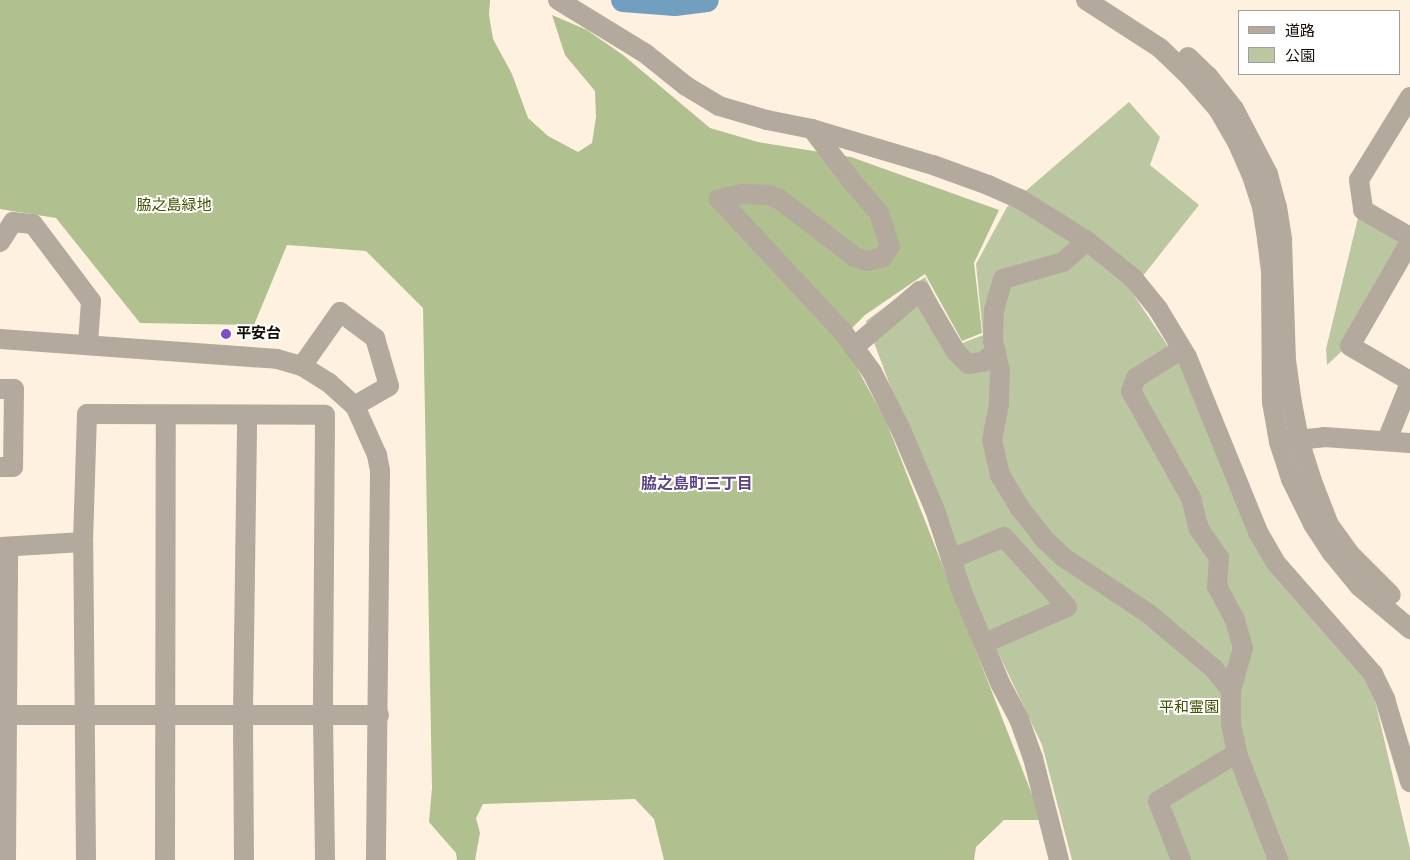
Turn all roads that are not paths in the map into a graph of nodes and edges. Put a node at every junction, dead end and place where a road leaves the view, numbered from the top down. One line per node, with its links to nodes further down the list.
1 (558, 0): 5 (street)
2 (1086, 0): 23 (street)
3 (1110, 0): 21 (street)
4 (1410, 97): 6 (street)
5 (812, 129): 7 (street); 12 (street)
6 (1410, 237)
7 (1087, 241): 13 (street); 14 (street)
8 (0, 242): 11 (street)
9 (1410, 242): 16 (street)
10 (0, 338): 11 (street)
11 (88, 344): 15 (street)
12 (854, 347): 14 (street); 28 (street)
13 (1182, 349): 32 (street); 40 (street)
14 (996, 351): 32 (street)
15 (302, 366): 18 (street); 18 (street)
16 (1410, 382): 22 (street)
17 (0, 389): 25 (street)
18 (356, 406): 35 (street)
19 (166, 415): 20 (street); 26 (street); 37 (street)
20 (247, 416): 33 (street); 38 (street)
21 (1299, 440): 22 (street); 23 (street); 29 (street)
22 (1387, 440): 24 (street)
23 (1279, 442): 30 (street)
24 (1410, 443)
25 (0, 467)
26 (83, 542): 27 (street); 34 (street)
27 (4, 547): 36 (street)
28 (951, 559): 31 (street); 31 (street)
29 (1410, 611)
30 (1410, 629)
31 (985, 643): 47 (street)
32 (1231, 690): 39 (street)
33 (243, 714): 37 (street); 38 (street); 44 (street)
34 (85, 715): 36 (street); 37 (street); 42 (street)
35 (379, 715): 38 (street); 46 (street)
36 (6, 716): 41 (street)
37 (166, 716): 43 (street)
38 (322, 716): 45 (street)
39 (1237, 753): 48 (street); 49 (street)
40 (1410, 782)
41 (6, 860)
42 (86, 860)
43 (165, 860)
44 (244, 860)
45 (325, 860)
46 (376, 860)
47 (1059, 860)
48 (1181, 860)
49 (1278, 860)

